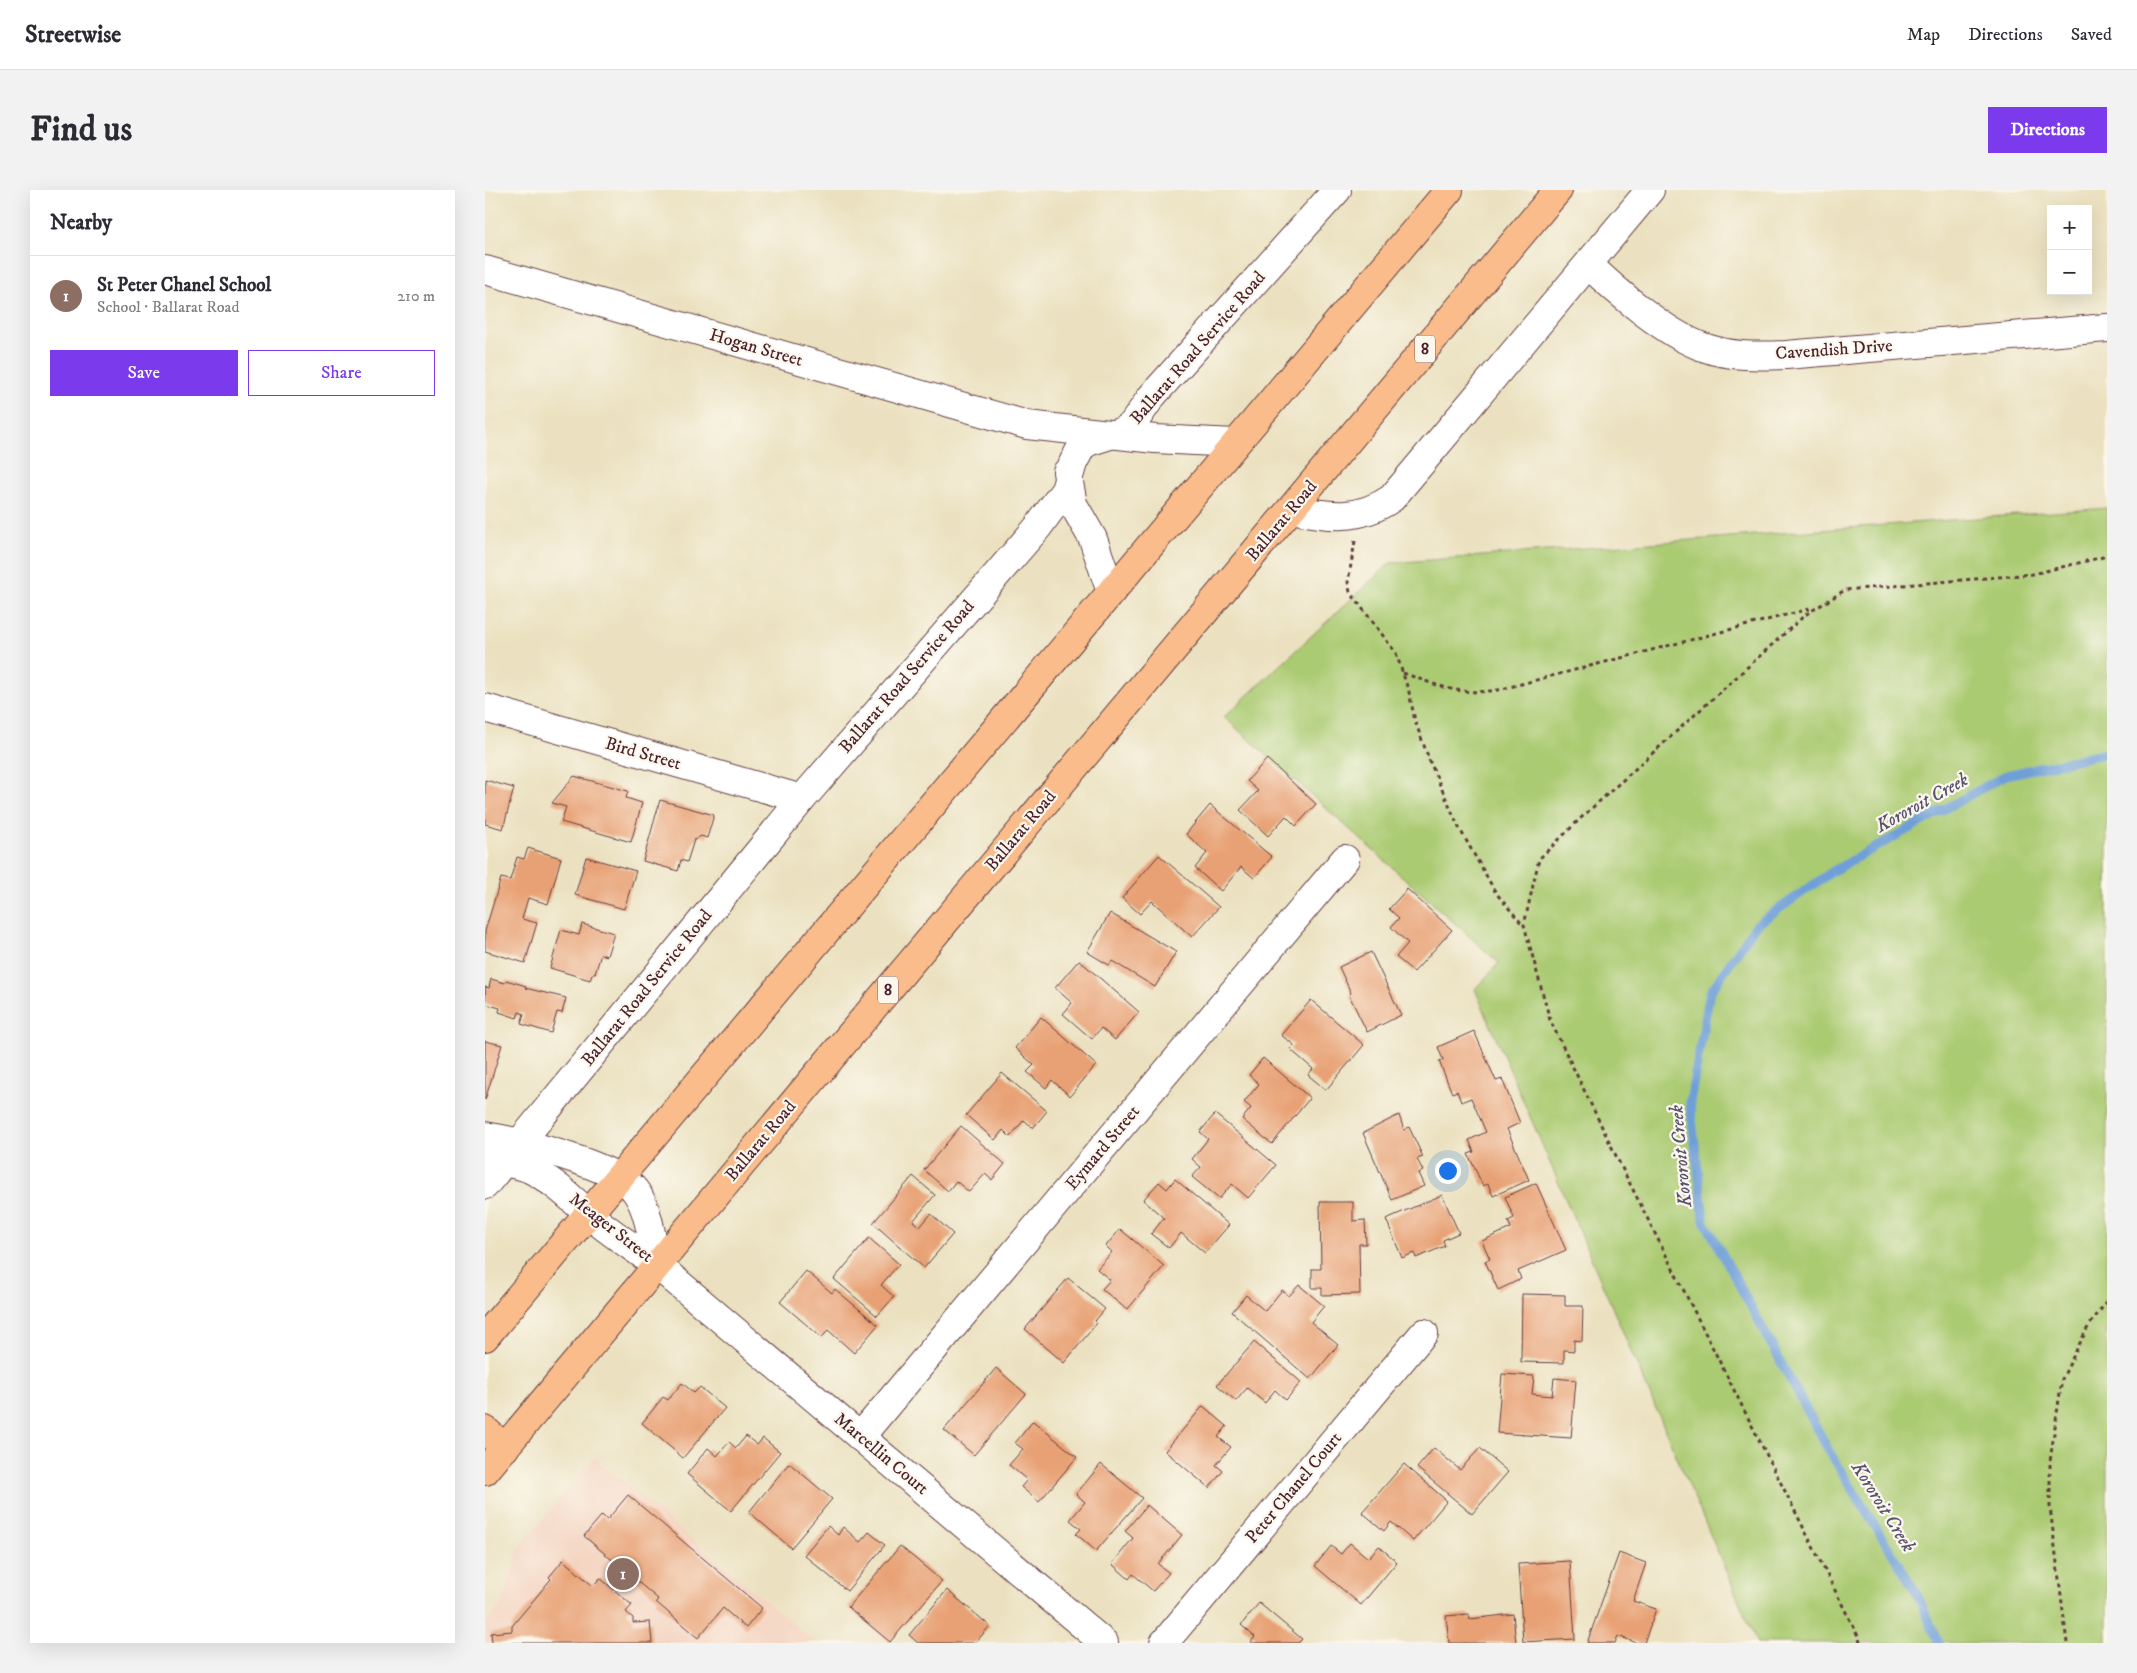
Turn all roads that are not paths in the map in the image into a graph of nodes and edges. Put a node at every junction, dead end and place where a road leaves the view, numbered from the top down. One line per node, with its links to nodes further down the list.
1 (1337, 190): 9 (street, Ballarat Road Service Road)
2 (1449, 190): 10 (highway)
3 (1557, 190): 12 (highway, Ballarat Road / 8)
4 (1650, 190): 5 (street)
5 (1589, 265): 7 (street, Cavendish Drive); 12 (street)
6 (485, 270): 8 (street, Hogan Street)
7 (2107, 328)
8 (1027, 425): 9 (street, Hogan Street); 11 (street, Hogan Street)
9 (1112, 435): 10 (street, Hogan Street); 11 (street, Ballarat Road Service Road)
10 (1235, 443): 13 (highway)
11 (1069, 482): 13 (street, Hogan Street); 15 (street, Ballarat Road Service Road)
12 (1291, 509): 22 (highway, Ballarat Road / 8)
13 (1111, 592): 19 (highway)
14 (485, 708): 15 (street, Bird Street)
15 (802, 799): 18 (street, Ballarat Road Service Road)
16 (1345, 859): 25 (street, Eymard Street)
17 (485, 1136): 18 (street, Meager Street)
18 (502, 1154): 19 (street, Meager Street); 20 (street, Ballarat Road Service Road); 21 (street, Meager Street)
19 (619, 1177): 21 (highway); 22 (street, Meager Street)
20 (485, 1185)
21 (588, 1214): 22 (street, Meager Street); 24 (highway)
22 (657, 1265): 25 (street, Marcellin Court); 26 (highway, Ballarat Road / 8)
23 (1424, 1333): 29 (street, Peter Chanel Court)
24 (485, 1337)
25 (861, 1437): 28 (street, Marcellin Court)
26 (495, 1439): 27 (highway, Ballarat Road / 8)
27 (485, 1471)
28 (1104, 1643)
29 (1164, 1643)

